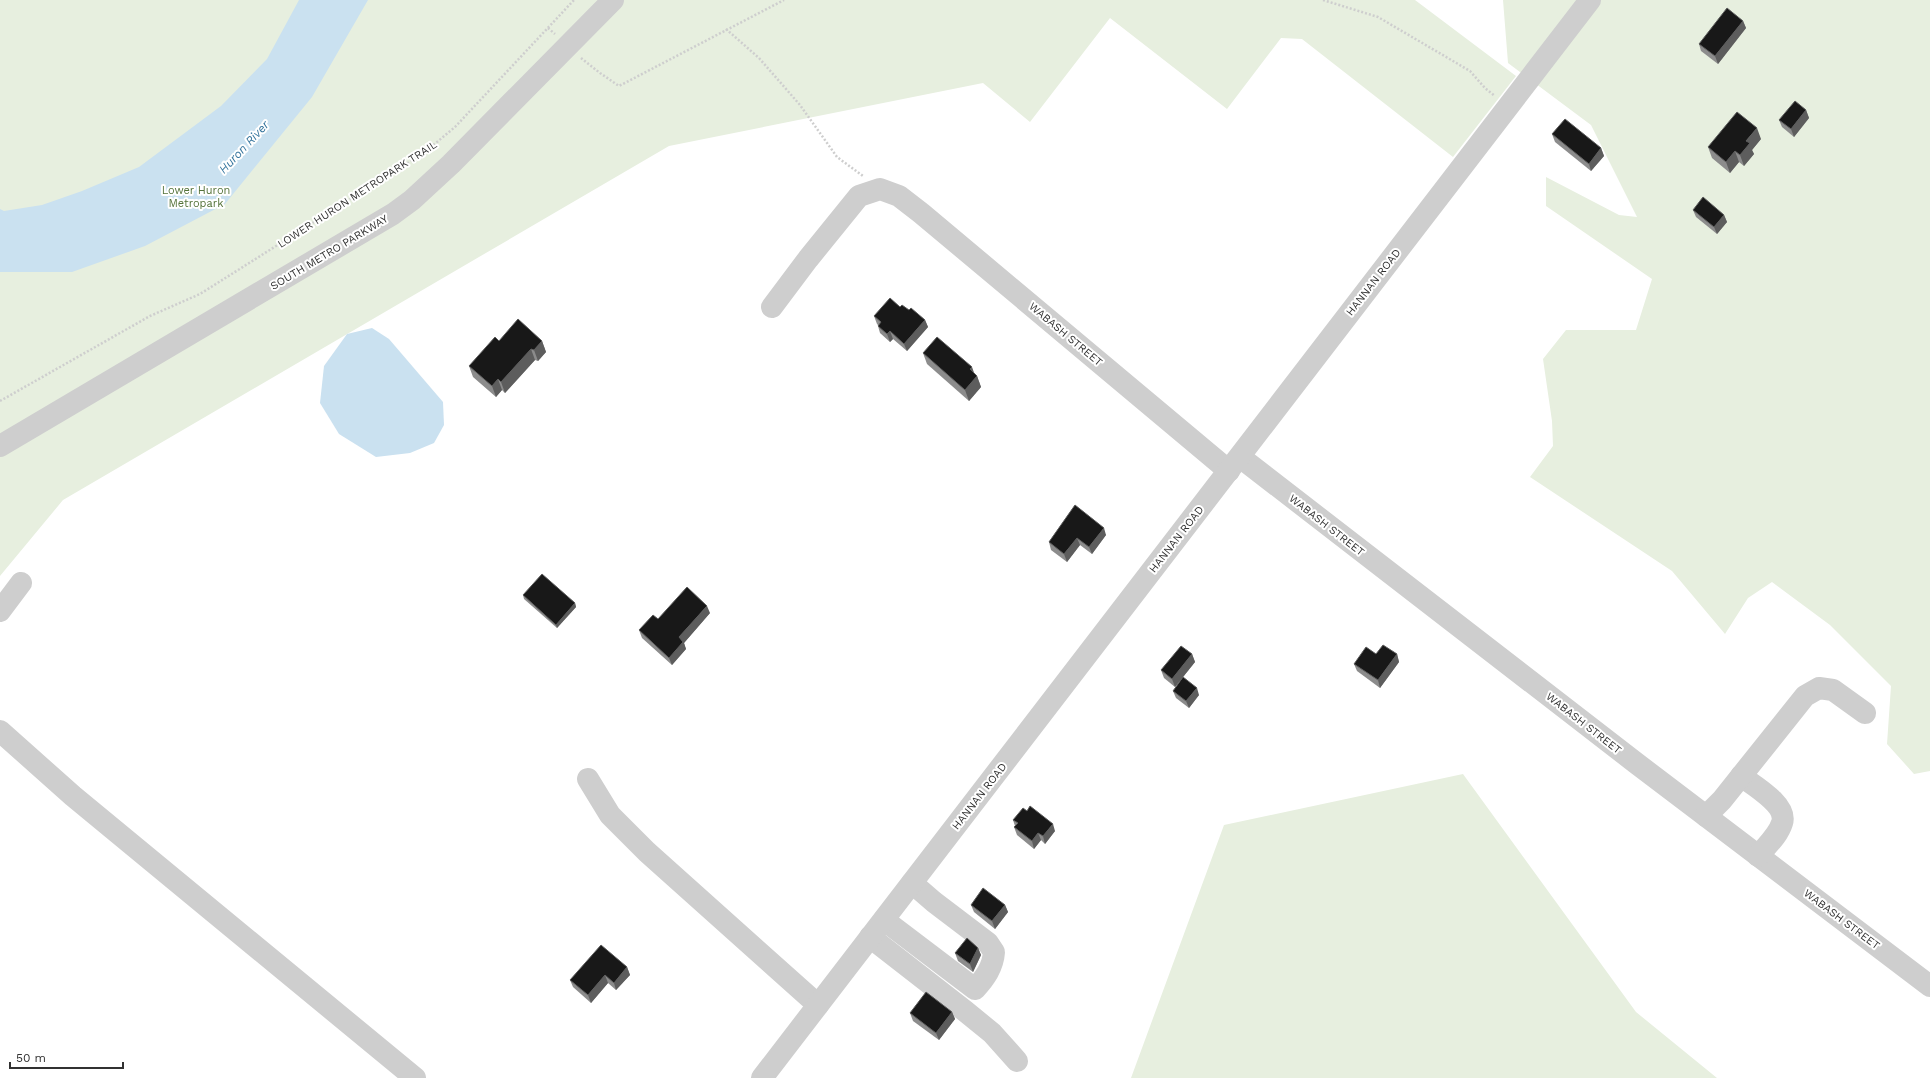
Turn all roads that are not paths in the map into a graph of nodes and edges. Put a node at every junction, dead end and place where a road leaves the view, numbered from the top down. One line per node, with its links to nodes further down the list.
1 (613, 0): 4 (street, SOUTH METRO PARKWAY)
2 (1590, 0): 5 (street, HANNAN ROAD)
3 (772, 307): 5 (street, WABASH STREET)
4 (0, 446)
5 (1234, 464): 12 (street, WABASH STREET); 14 (street, HANNAN ROAD)
6 (21, 583): 7 (street)
7 (0, 611)
8 (1865, 712): 10 (street)
9 (0, 731): 19 (street)
10 (1741, 776): 12 (street); 13 (street)
11 (588, 779): 17 (street)
12 (1706, 816): 13 (street, WABASH STREET)
13 (1758, 856): 16 (street, WABASH STREET)
14 (912, 883): 15 (street, HANNAN ROAD); 15 (street)
15 (877, 928): 17 (street, HANNAN ROAD); 18 (street)
16 (1930, 986)
17 (818, 1005): 20 (street, HANNAN ROAD)
18 (1017, 1060)
19 (415, 1078)
20 (762, 1078)

